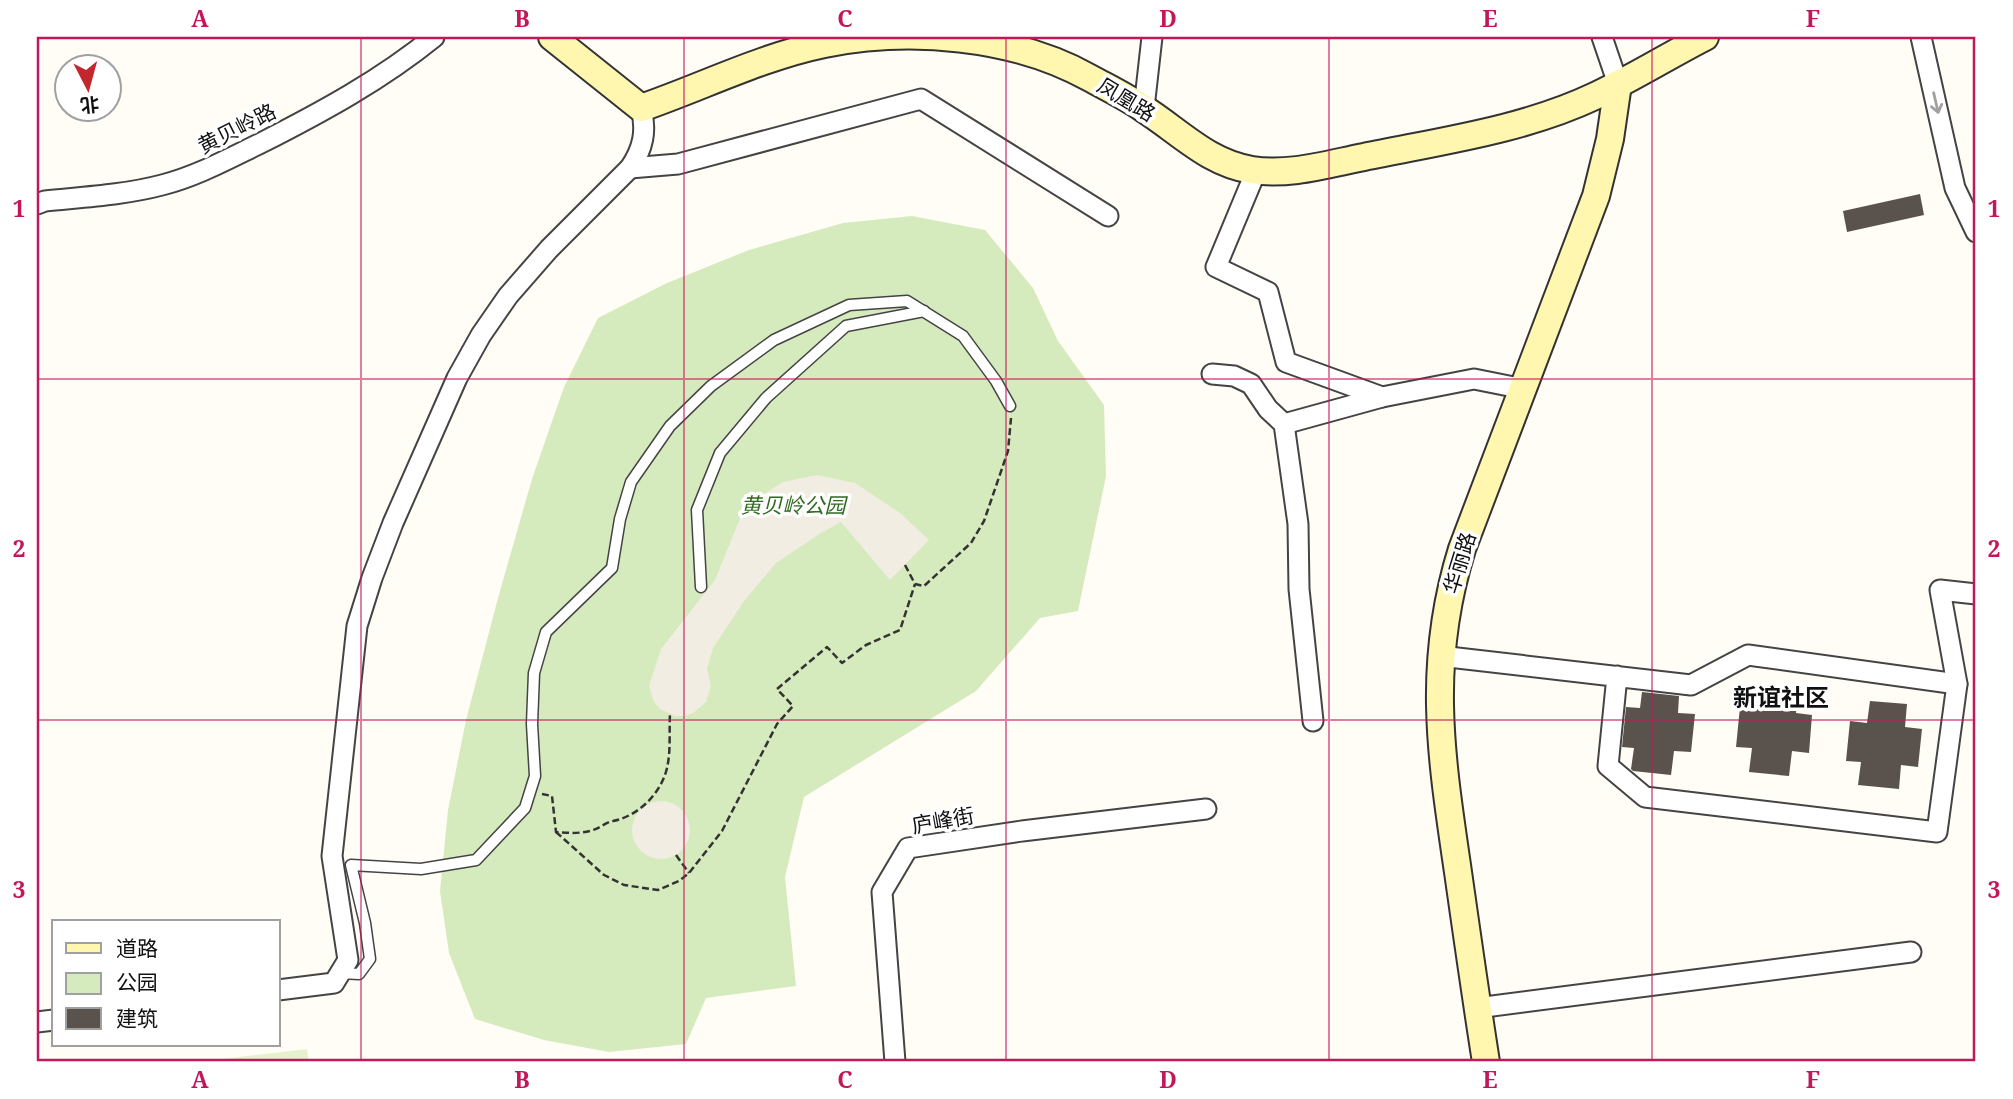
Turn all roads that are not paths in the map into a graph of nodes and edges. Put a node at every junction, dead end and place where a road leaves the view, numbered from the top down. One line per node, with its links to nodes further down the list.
1 (434, 37): 12 (street, 黄贝岭路)
2 (552, 37): 8 (street)
3 (1152, 37): 9 (street)
4 (1602, 37): 7 (street)
5 (1705, 37): 7 (street, 凤凰路)
6 (1921, 37): 14 (street, one-way to 14)
7 (1618, 84): 11 (street, 凤凰路); 17 (street, 华丽路)
8 (641, 108): 9 (street, 凤凰路); 10 (street)
9 (1144, 108): 11 (street, 凤凰路)
10 (630, 168): 13 (street); 29 (street)
11 (1256, 171): 18 (street)
12 (37, 204)
13 (1108, 216)
14 (1976, 232)
15 (923, 311): 19 (lane); 21 (lane); 29 (lane)
16 (1212, 374): 20 (street)
17 (1524, 389): 18 (street); 23 (street, 华丽路)
18 (1382, 397): 20 (street)
19 (1010, 406)
20 (1283, 424): 26 (street)
21 (701, 587)
22 (1976, 594): 25 (street)
23 (1440, 656): 24 (street); 31 (street, 华丽路)
24 (1617, 676): 25 (street); 25 (street)
25 (1957, 684)
26 (1313, 721)
27 (1206, 809): 32 (street, 庐峰街)
28 (1911, 952): 31 (street)
29 (340, 973): 30 (street)
30 (280, 990)
31 (1477, 1008): 33 (street, 华丽路)
32 (895, 1062)
33 (1486, 1062)

